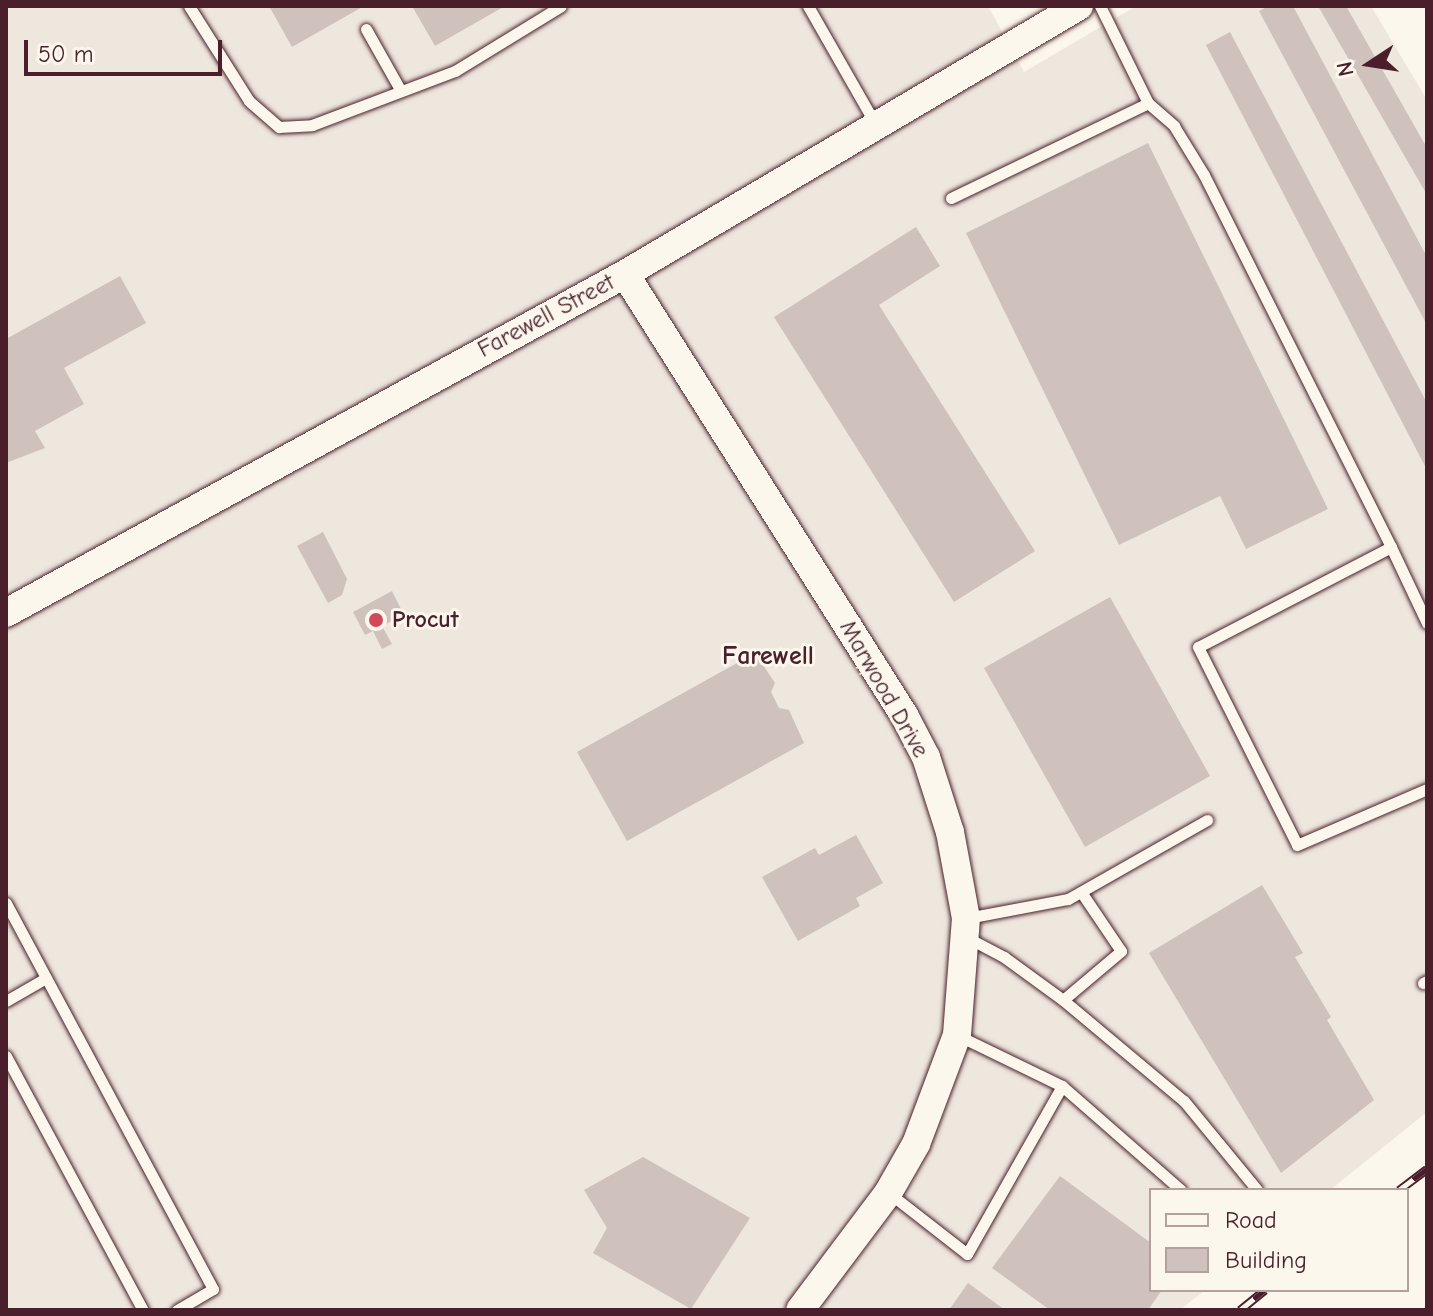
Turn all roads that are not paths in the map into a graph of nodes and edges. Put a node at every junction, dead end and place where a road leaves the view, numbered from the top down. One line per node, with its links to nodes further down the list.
1 (189, 6): 7 (lane)
2 (561, 6): 7 (lane)
3 (808, 6): 9 (lane)
4 (1079, 6): 9 (street, Farewell Street)
5 (1100, 6): 8 (lane)
6 (366, 29): 7 (lane)
7 (401, 91)
8 (1148, 103): 10 (lane); 12 (lane)
9 (876, 126): 11 (street, Farewell Street)
10 (951, 198)
11 (625, 274): 13 (street, Farewell Street); 19 (street, Marwood Drive)
12 (1391, 547): 14 (lane); 15 (lane)
13 (6, 613)
14 (1427, 623)
15 (1427, 789)
16 (1207, 820): 17 (lane)
17 (1081, 892): 19 (lane); 21 (lane)
18 (6, 903): 20 (lane)
19 (967, 928): 21 (lane); 23 (street, Marwood Drive)
20 (46, 978): 22 (lane); 30 (lane)
21 (1063, 1000): 27 (lane)
22 (6, 1001)
23 (957, 1035): 25 (lane); 28 (street, Marwood Drive)
24 (6, 1056): 29 (lane)
25 (1062, 1086): 26 (lane); 28 (lane)
26 (1179, 1188)
27 (1255, 1188)
28 (888, 1193): 31 (street, Marwood Drive)
29 (143, 1310)
30 (177, 1310)
31 (800, 1310)

